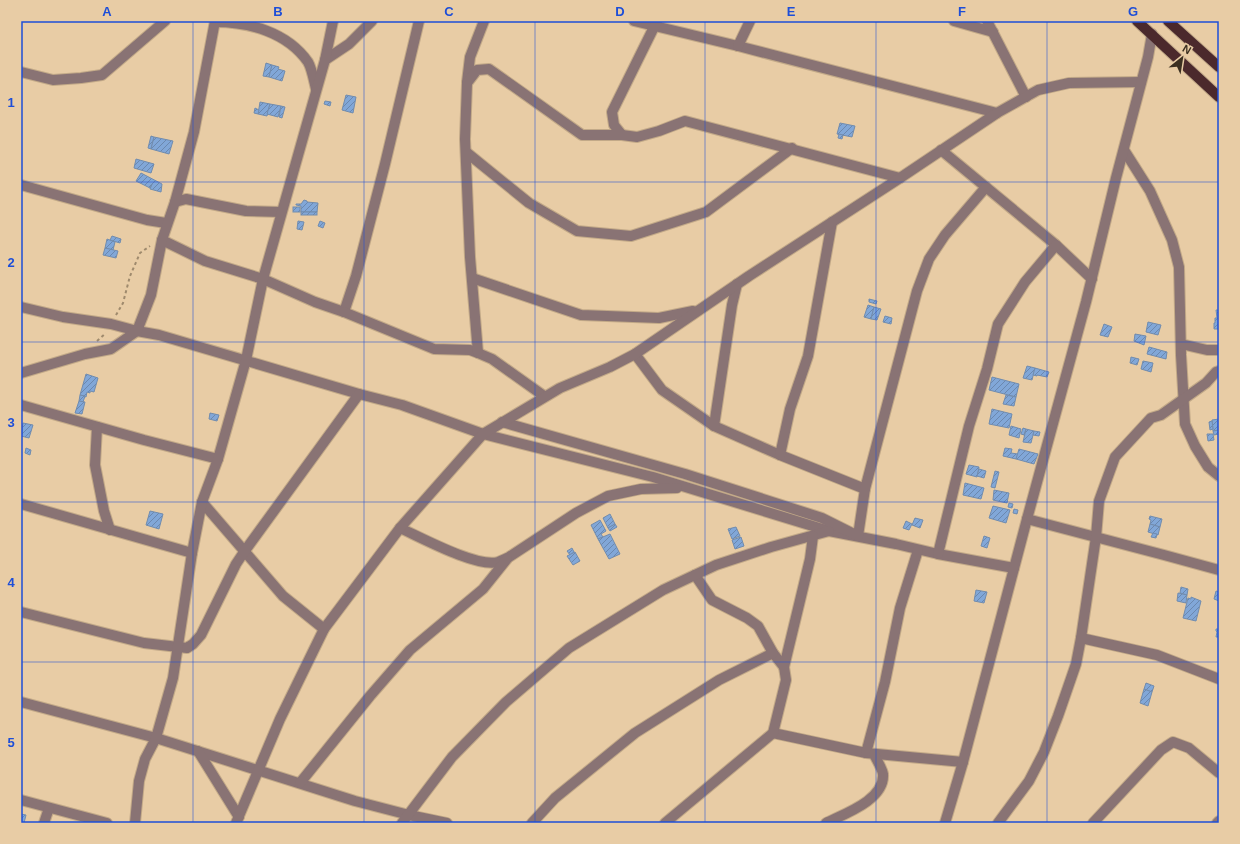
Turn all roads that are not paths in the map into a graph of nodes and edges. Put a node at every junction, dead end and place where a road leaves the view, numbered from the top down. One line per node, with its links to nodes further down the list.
1 (165, 21): 19 (street)
2 (215, 21): 22 (street); 34 (street)
3 (333, 21): 17 (street)
4 (372, 21): 17 (street)
5 (419, 21): 46 (street)
6 (484, 21): 21 (street)
7 (634, 21): 13 (street)
8 (750, 21): 16 (street)
9 (954, 21): 14 (street)
10 (987, 21): 14 (street)
11 (1137, 21): 15 (main road)
12 (1168, 21): 18 (main road)
13 (656, 24): 16 (street); 26 (street)
14 (992, 32): 23 (street)
15 (1152, 34): 20 (street); 24 (main road)
16 (738, 46): 25 (street)
17 (325, 60): 22 (street)
18 (1219, 67)
19 (21, 72)
20 (1141, 82): 23 (street); 29 (street)
21 (467, 83): 26 (street); 30 (street)
22 (316, 89): 35 (street)
23 (1026, 97): 25 (street)
24 (1219, 97)
25 (997, 113): 28 (street)
26 (622, 135): 27 (street)
27 (792, 148): 30 (street); 31 (street)
28 (940, 150): 31 (street); 33 (street)
29 (1124, 150): 42 (street); 48 (street)
30 (466, 152): 40 (street)
31 (900, 178): 36 (street)
32 (21, 185): 37 (street)
33 (986, 188): 39 (street); 67 (street)
34 (175, 202): 35 (street); 37 (street)
35 (281, 212): 41 (street)
36 (832, 222): 43 (street); 63 (street)
37 (166, 223): 38 (street)
38 (162, 240): 41 (street); 47 (street)
39 (1056, 246): 42 (street); 80 (street)
40 (472, 278): 45 (street); 50 (street)
41 (263, 279): 46 (street); 52 (street)
42 (1092, 279): 70 (street)
43 (737, 284): 45 (street); 60 (street)
44 (21, 307): 47 (street)
45 (697, 310): 51 (street)
46 (344, 312): 50 (street)
47 (137, 331): 52 (street); 54 (street)
48 (1181, 344): 49 (street); 57 (street)
49 (1219, 350)
50 (478, 353): 56 (street)
51 (635, 354): 56 (street); 60 (street)
52 (246, 360): 55 (street); 64 (street)
53 (1219, 371): 57 (street)
54 (21, 373)
55 (359, 394): 62 (street); 78 (street)
56 (544, 396): 59 (street)
57 (1183, 399): 65 (street); 76 (street)
58 (21, 404): 61 (street)
59 (502, 422): 62 (street); 75 (street)
60 (714, 426): 63 (street)
61 (97, 427): 64 (street); 72 (street)
62 (483, 434): 66 (street); 71 (street)
63 (780, 455): 67 (street)
64 (218, 459): 68 (street)
65 (1219, 476)
66 (691, 488): 73 (street); 81 (street)
67 (865, 489): 75 (street)
68 (202, 502): 78 (street); 79 (street)
69 (21, 504): 72 (street)
70 (1026, 519): 76 (street); 82 (street)
71 (400, 528): 81 (street); 86 (street)
72 (110, 530): 79 (street)
73 (829, 531): 74 (street); 75 (street)
74 (813, 536): 84 (street); 90 (street)
75 (858, 536): 77 (street)
76 (1096, 537): 83 (street); 87 (street)
77 (918, 550): 80 (street); 96 (street)
78 (244, 552): 86 (street); 88 (street)
79 (192, 553): 88 (street)
80 (938, 554): 82 (street)
81 (509, 557): 100 (street)
82 (1014, 568): 97 (street)
83 (1219, 570)
84 (695, 575): 89 (street); 103 (street)
85 (21, 612): 88 (street)
86 (324, 629): 98 (street)
87 (1081, 638): 91 (street); 114 (street)
88 (178, 648): 94 (street)
89 (773, 653): 90 (street); 110 (street)
90 (784, 667): 93 (street)
91 (1219, 679)
92 (21, 702): 94 (street)
93 (773, 733): 96 (street); 111 (street)
94 (156, 738): 95 (street); 107 (street)
95 (198, 751): 98 (street); 104 (street)
96 (870, 753): 97 (street); 112 (street)
97 (963, 762): 113 (street)
98 (259, 770): 100 (street); 104 (street)
99 (1219, 773): 115 (street)
100 (300, 783): 103 (street)
101 (21, 800): 102 (street)
102 (49, 808): 105 (street); 106 (street)
103 (409, 815): 108 (street); 109 (street)
104 (237, 820)
105 (44, 823)
106 (107, 823)
107 (135, 823)
108 (402, 823)
109 (447, 823)
110 (532, 823)
111 (665, 823)
112 (826, 823)
113 (945, 823)
114 (998, 823)
115 (1093, 823)

